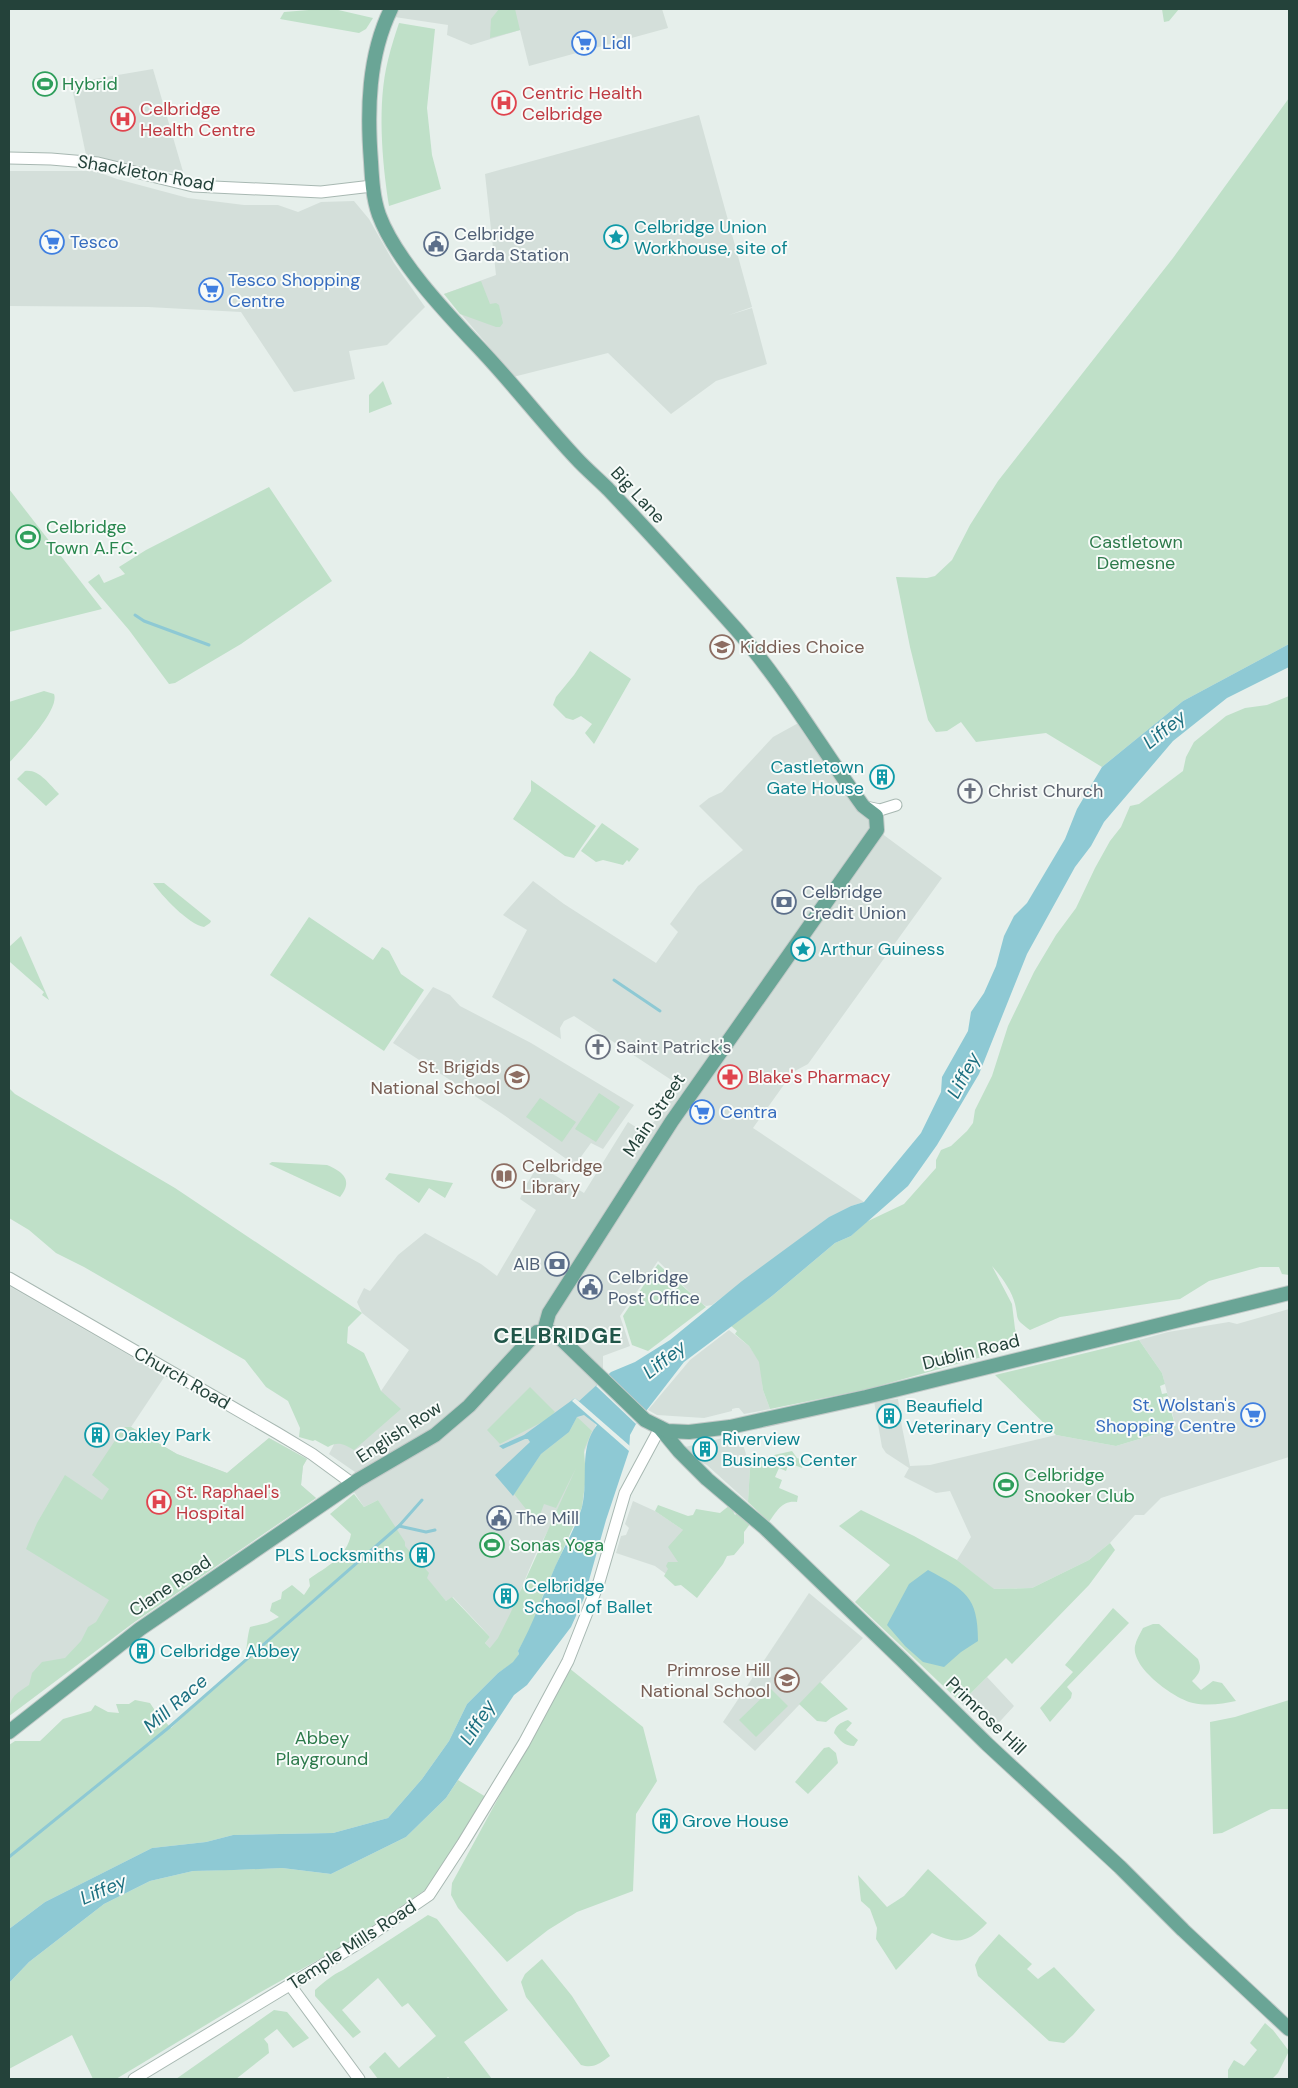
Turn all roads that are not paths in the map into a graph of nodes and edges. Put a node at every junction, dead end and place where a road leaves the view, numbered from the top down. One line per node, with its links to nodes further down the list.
1 (392, 9): 3 (main road, Big Lane)
2 (9, 158): 3 (street, Shackleton Road)
3 (372, 186): 4 (main road, Big Lane)
4 (863, 806): 5 (street); 6 (main road, Big Lane)
5 (896, 806)
6 (877, 830): 9 (main road, Main Street)
7 (9, 1278): 11 (street, Church Road)
8 (1289, 1293): 10 (main road, Dublin Road)
9 (544, 1331): 10 (main road); 11 (main road, English Row)
10 (660, 1428): 13 (street, Temple Mills Road); 14 (main road, Primrose Hill)
11 (356, 1482): 12 (main road, Clane Road)
12 (9, 1732)
13 (290, 1985): 15 (street, Temple Mills Road); 16 (street)
14 (1289, 2029)
15 (134, 2079)
16 (359, 2079)

